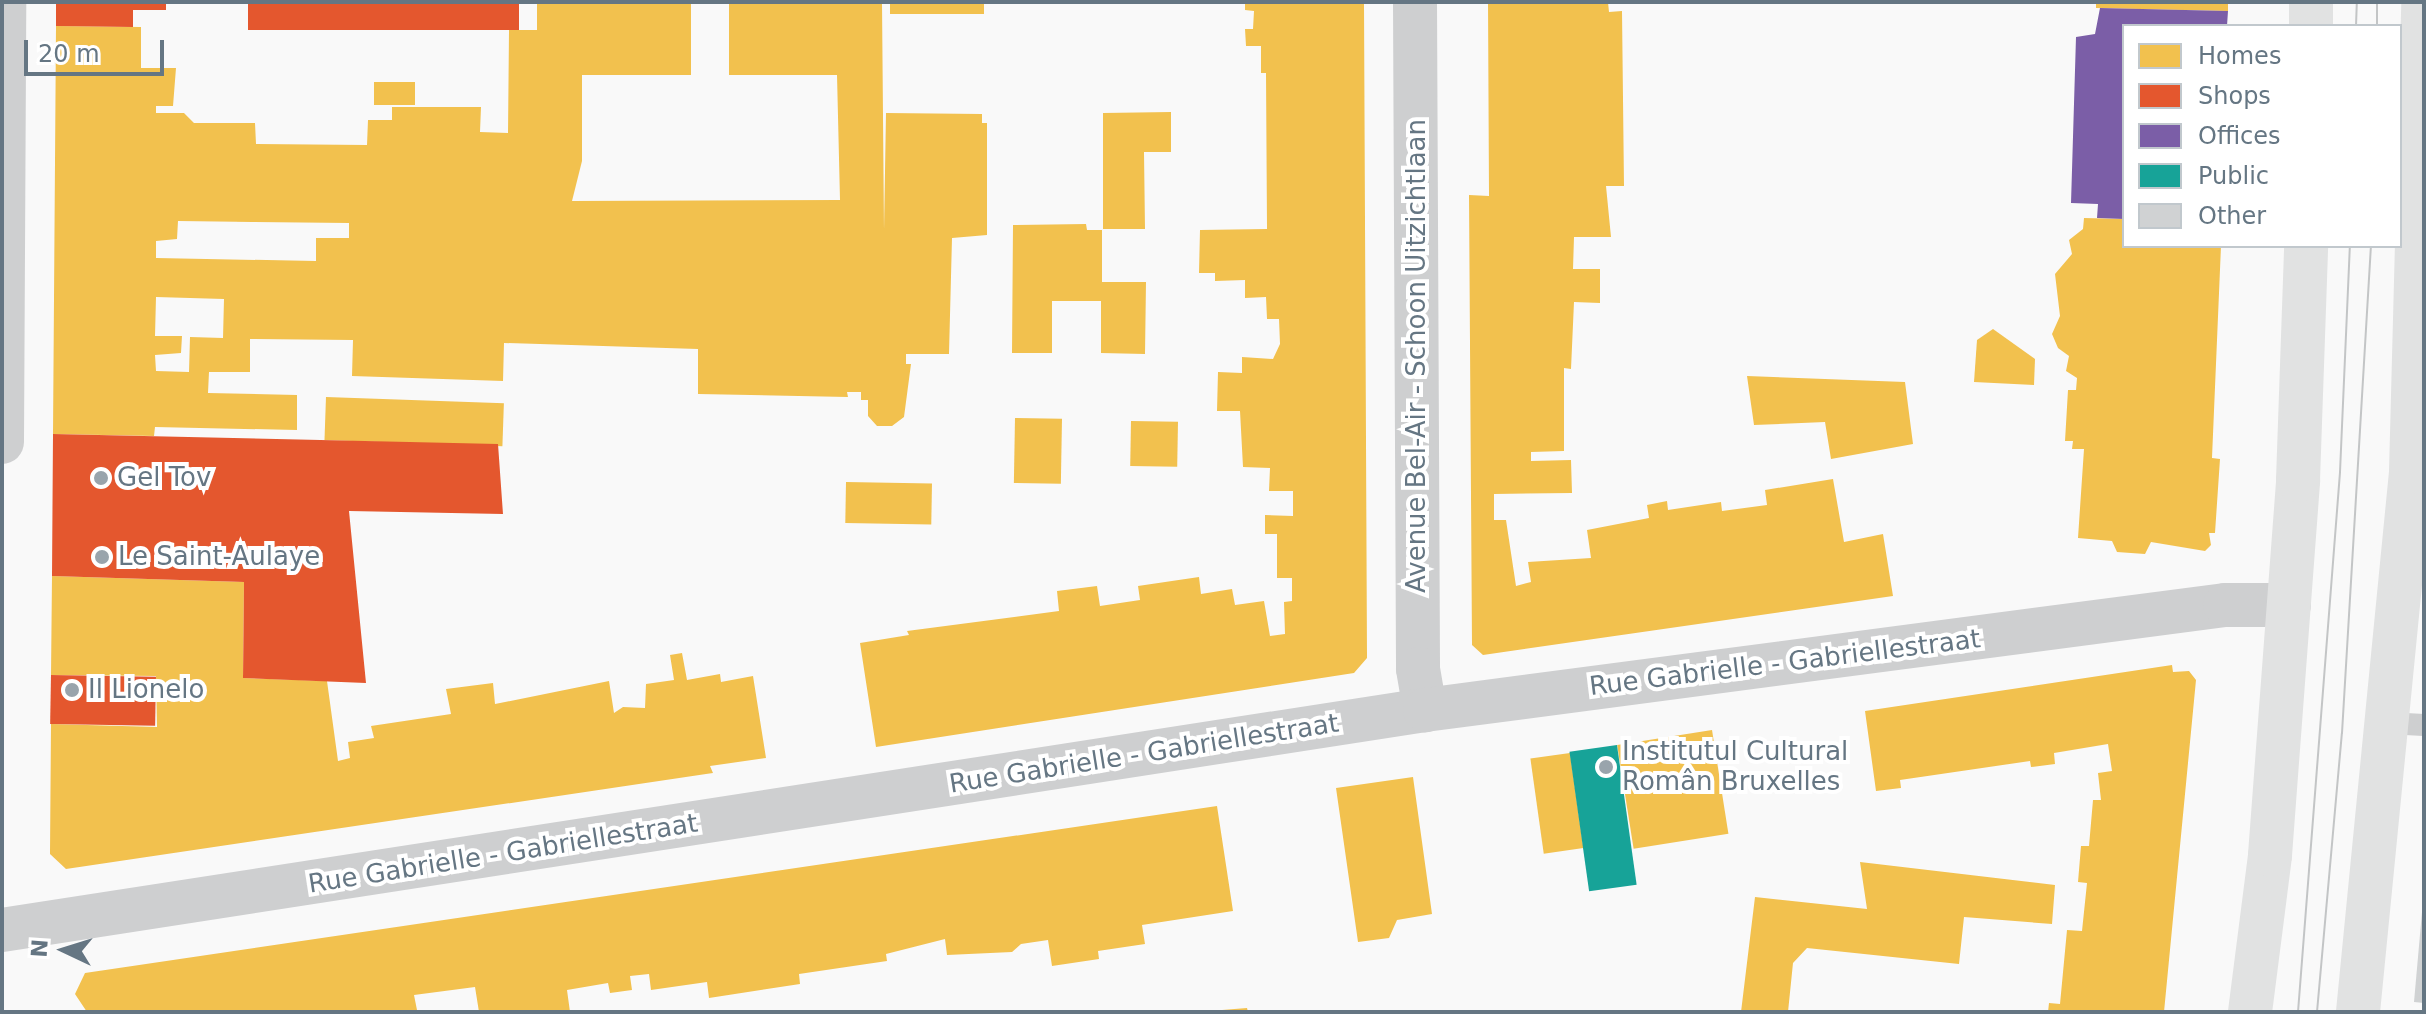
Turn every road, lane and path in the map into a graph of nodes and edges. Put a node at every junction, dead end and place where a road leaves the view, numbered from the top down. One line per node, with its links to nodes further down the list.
1 (4, 2): 6 (street)
2 (1415, 2): 11 (street, Avenue Bel-Air - Schoon Uitzichtlaan)
3 (2311, 2): 5 (main road)
4 (2423, 2): 9 (main road)
5 (2311, 24)
6 (3, 76): 8 (street)
7 (2306, 248): 10 (main road)
8 (2, 442)
9 (2417, 470): 12 (main road)
10 (2289, 605): 11 (street, Rue Gabrielle - Gabriellestraat); 14 (main road)
11 (1425, 710): 13 (street, Rue Gabrielle - Gabriellestraat)
12 (2406, 724): 15 (main road)
13 (2, 930)
14 (2250, 1012)
15 (2358, 1012)

